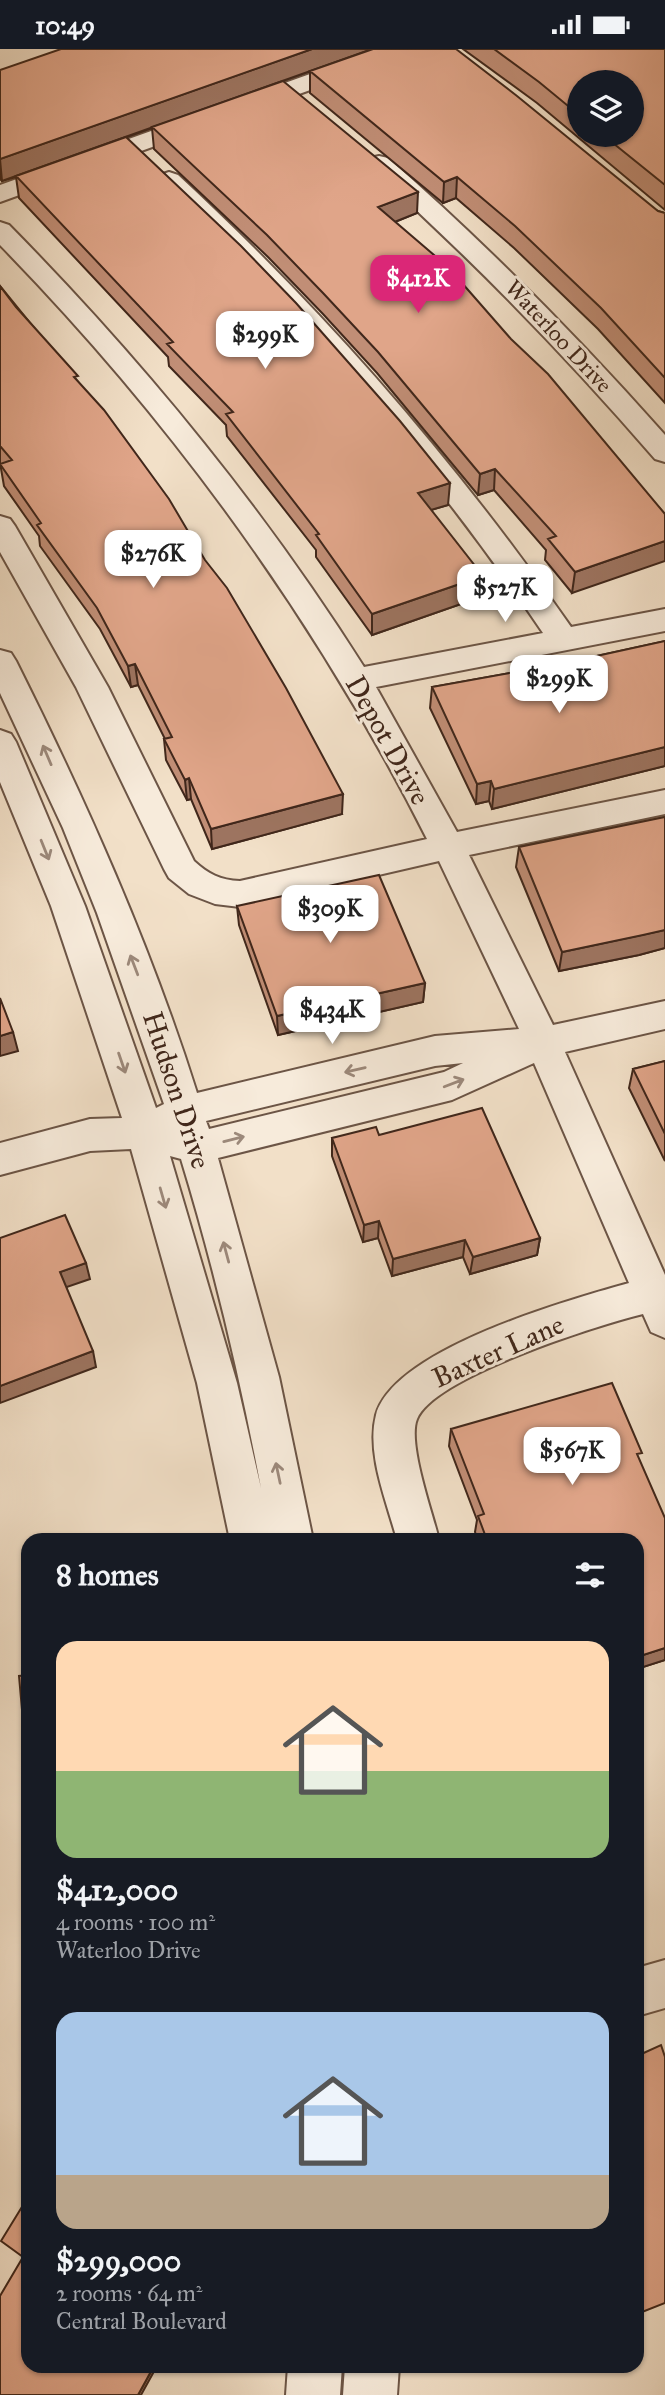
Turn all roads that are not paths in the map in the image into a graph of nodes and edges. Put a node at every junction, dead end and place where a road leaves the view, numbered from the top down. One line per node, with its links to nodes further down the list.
1 (402, 49): 2 (street)
2 (131, 145): 4 (street); 9 (street)
3 (359, 147): 6 (street, Waterloo Drive)
4 (0, 194)
5 (0, 230): 11 (street, Depot Drive)
6 (665, 453)
7 (0, 526): 14 (street)
8 (665, 619): 9 (street)
9 (563, 639): 11 (street)
10 (0, 661): 17 (street, Hudson Drive, one-way to 10)
11 (356, 680): 14 (street, Depot Drive)
12 (0, 742): 18 (street, Hudson Drive, one-way to 18)
13 (665, 802): 14 (street)
14 (446, 847): 16 (street, Depot Drive)
15 (665, 1015): 16 (street)
16 (543, 1042): 17 (street, one-way to 17); 19 (street, one-way to 16); 21 (street, Depot Drive)
17 (186, 1111): 18 (street); 19 (street, Hudson Drive)
18 (144, 1133): 19 (street); 20 (street); 22 (street, Hudson Drive, one-way to 22)
19 (197, 1148): 23 (street, Hudson Drive, one-way to 19)
20 (0, 1159)
21 (661, 1302): 24 (street, Baxter Lane)
22 (249, 1533)
23 (291, 1533)
24 (416, 1533)
25 (665, 1984): 26 (street)
26 (644, 1990)
27 (315, 2373): 29 (street)
28 (372, 2373): 30 (street)
29 (313, 2395)
30 (370, 2395)

